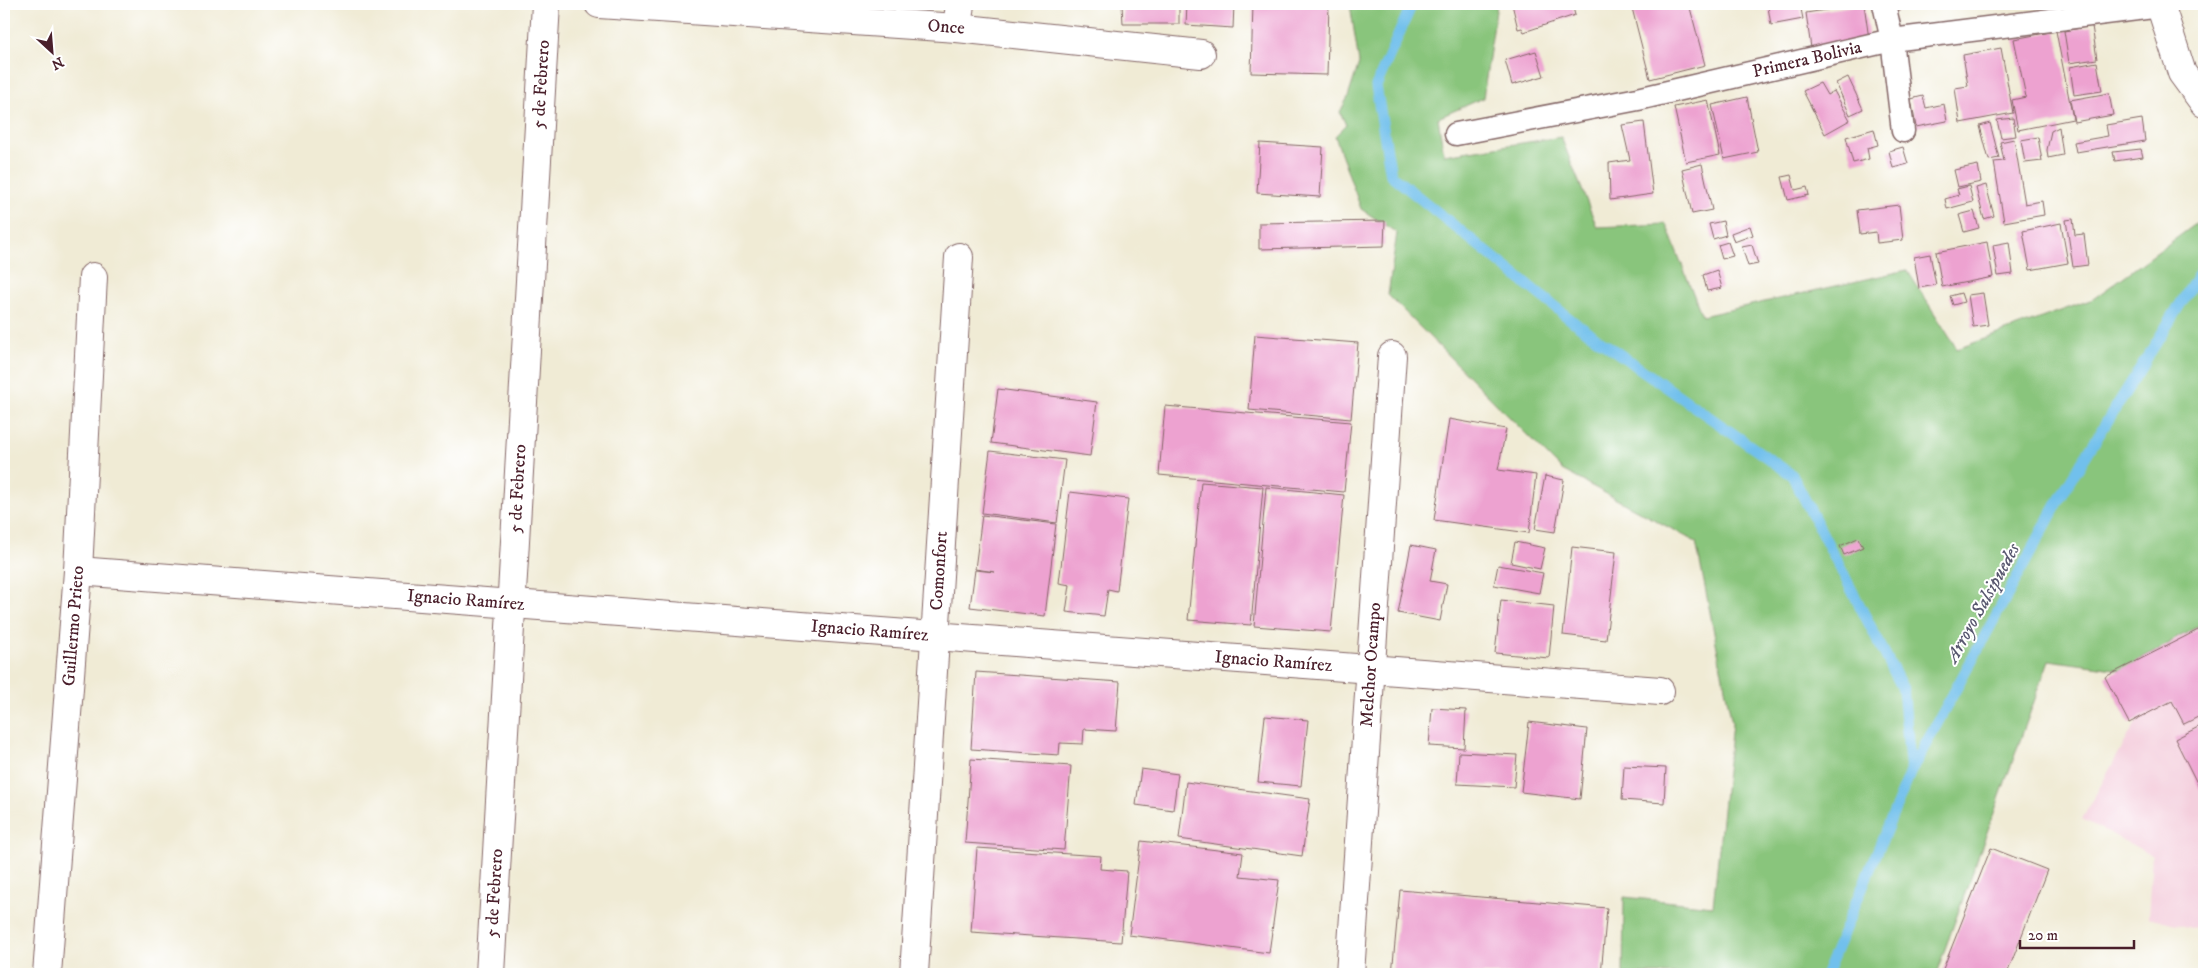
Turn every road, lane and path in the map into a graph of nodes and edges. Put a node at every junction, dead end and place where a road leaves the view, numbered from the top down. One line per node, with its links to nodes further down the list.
1 (546, 4): 15 (street, 5 de Febrero)
2 (599, 4): 5 (street, Once)
3 (1884, 4): 6 (lane)
4 (2160, 5): 6 (lane, Primera Bolivia); 8 (street)
5 (958, 16): 7 (street, Once)
6 (1892, 40): 9 (lane); 10 (lane, Primera Bolivia)
7 (1201, 54)
8 (2204, 103)
9 (1903, 131)
10 (1456, 134)
11 (958, 257): 16 (street, Comonfort)
12 (93, 277): 14 (street, Guillermo Prieto)
13 (1392, 356): 17 (street, Melchor Ocampo)
14 (78, 570): 15 (street, Ignacio Ramírez); 19 (street, Guillermo Prieto)
15 (511, 604): 16 (street, Ignacio Ramírez); 20 (street, 5 de Febrero)
16 (935, 636): 17 (street, Ignacio Ramírez); 21 (street, Comonfort)
17 (1370, 669): 18 (street, Ignacio Ramírez); 22 (street, Melchor Ocampo)
18 (1660, 691)
19 (47, 974)
20 (490, 974)
21 (914, 974)
22 (1350, 974)

